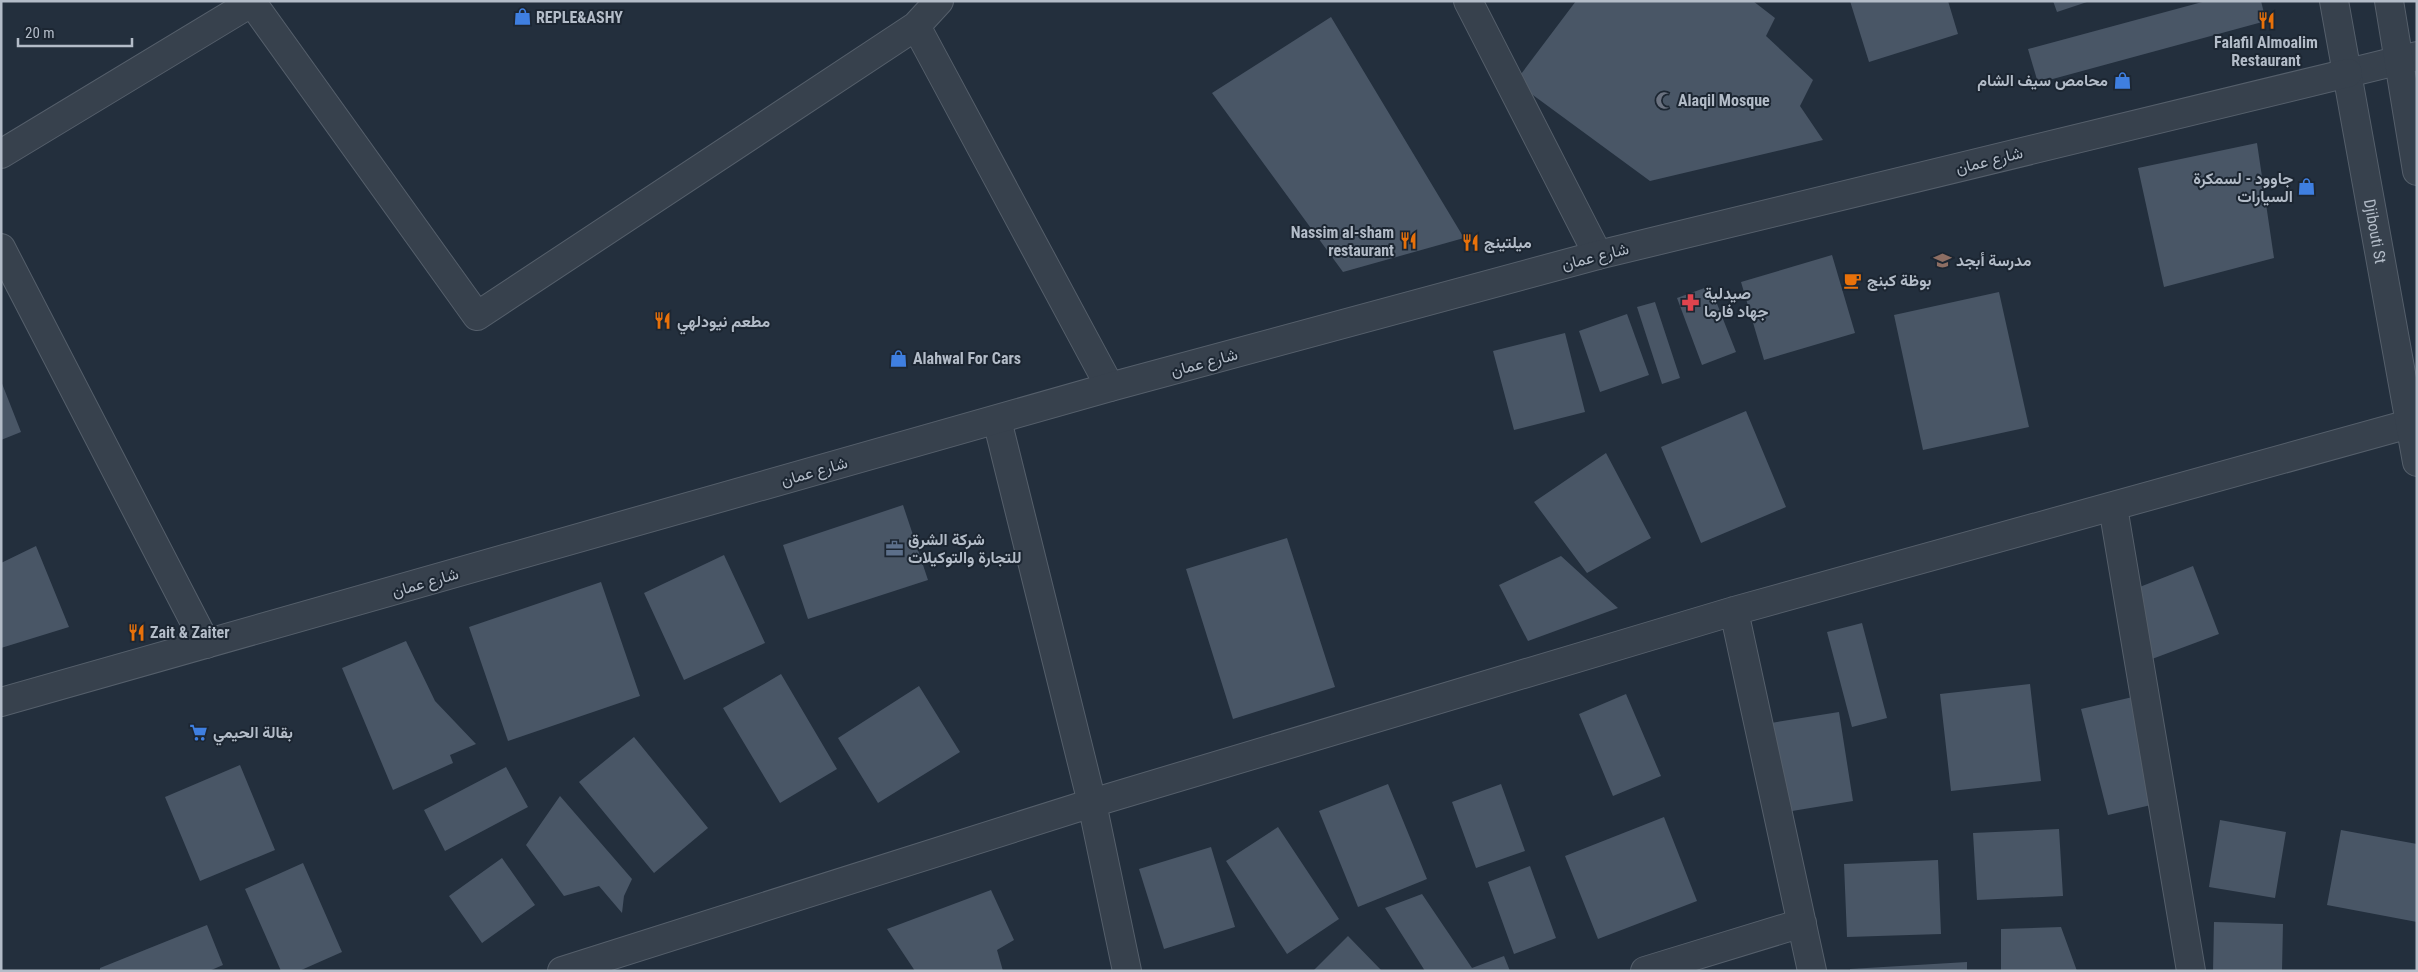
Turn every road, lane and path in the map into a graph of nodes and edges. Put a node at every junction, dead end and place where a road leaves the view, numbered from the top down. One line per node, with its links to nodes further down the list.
1 (939, 1): 6 (street)
2 (1468, 1): 12 (street)
3 (2334, 1): 8 (street, Djibouti St)
4 (2389, 1): 7 (street)
5 (252, 2): 6 (street); 9 (street)
6 (916, 26): 13 (street)
7 (2408, 58): 8 (street, شارع عمان); 10 (street)
8 (2348, 73): 12 (street, شارع عمان); 15 (street, Djibouti St)
9 (1, 154)
10 (2417, 171)
11 (1, 248): 19 (street)
12 (1598, 254): 13 (street, شارع عمان)
13 (1110, 387): 14 (street, شارع عمان)
14 (996, 420): 19 (street, شارع عمان); 21 (street)
15 (2413, 423): 16 (street, Djibouti St); 17 (street)
16 (2417, 462)
17 (2113, 507): 18 (street); 27 (street)
18 (1734, 611): 21 (street); 22 (street)
19 (206, 644): 20 (street, شارع عمان)
20 (1, 702)
21 (1092, 803): 23 (street); 24 (street)
22 (1802, 923): 25 (street); 26 (street)
23 (562, 971)
24 (1127, 971)
25 (1645, 971)
26 (1812, 971)
27 (2191, 971)

